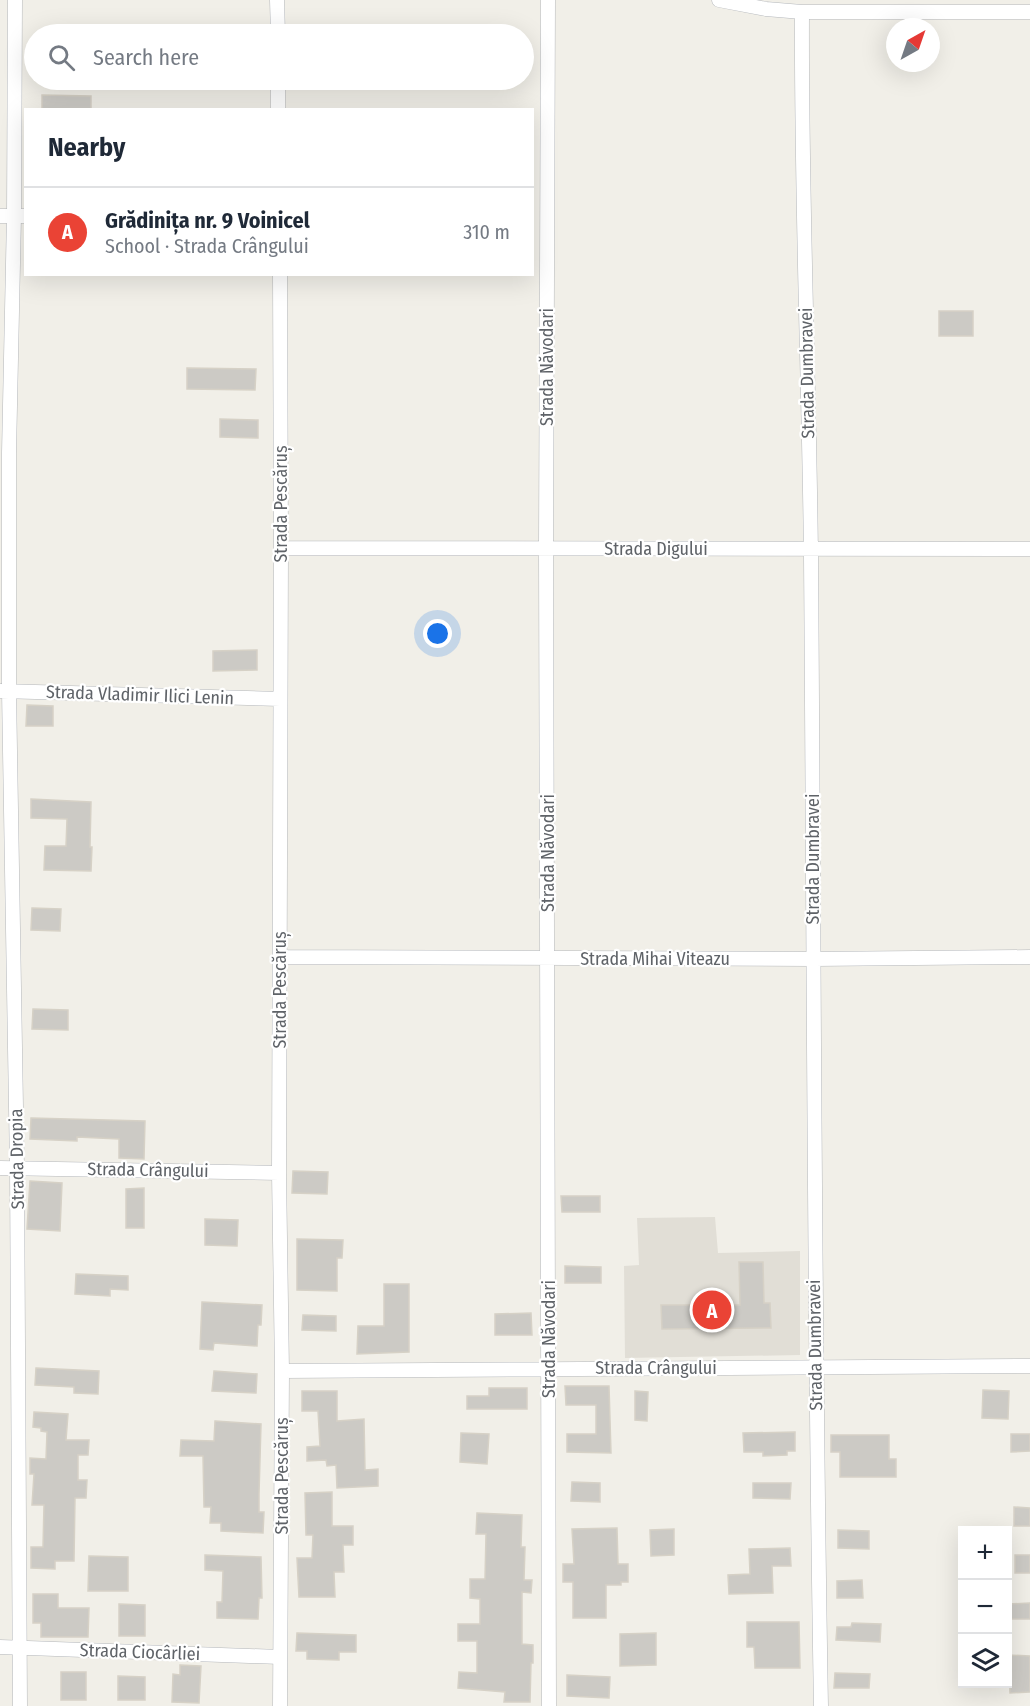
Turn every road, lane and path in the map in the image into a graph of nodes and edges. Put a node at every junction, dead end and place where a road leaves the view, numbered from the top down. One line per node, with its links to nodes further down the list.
1 (15, 0): 10 (street, Strada Dropia)
2 (277, 0): 7 (street)
3 (548, 0): 13 (street, Strada Năvodari)
4 (719, 0): 5 (street)
5 (802, 12): 6 (street); 14 (street, Strada Dumbravei)
6 (1030, 12)
7 (278, 24)
8 (278, 90): 9 (street)
9 (278, 108)
10 (13, 216): 16 (street, Strada Dropia)
11 (279, 276): 12 (street, Strada Pescăruș)
12 (281, 548): 13 (street, Strada Digului); 17 (street, Strada Pescăruș)
13 (546, 548): 14 (street, Strada Digului); 20 (street, Strada Năvodari)
14 (811, 549): 15 (street, Strada Digului); 21 (street, Strada Dumbravei)
15 (1030, 549)
16 (5, 691): 17 (street, Strada Vladimir Ilici Lenin); 22 (street, Strada Dropia)
17 (280, 699): 18 (street, Strada Pescăruș)
18 (280, 957): 20 (street, Strada Mihai Viteazu); 24 (street, Strada Pescăruș)
19 (1030, 957): 21 (street, Strada Mihai Viteazu)
20 (548, 959): 21 (street, Strada Mihai Viteazu); 27 (street, Strada Năvodari)
21 (814, 959): 26 (street, Strada Dumbravei)
22 (17, 1167): 23 (street, Strada Crângului); 24 (street, Strada Crângului); 30 (street, Strada Dropia)
23 (0, 1168)
24 (279, 1173): 28 (street, Strada Pescăruș)
25 (1030, 1366): 26 (street, Strada Crângului)
26 (815, 1367): 27 (street, Strada Crângului); 35 (street, Strada Dumbravei)
27 (549, 1368): 28 (street, Strada Crângului); 34 (street, Strada Năvodari)
28 (282, 1371): 31 (street, Strada Pescăruș)
29 (0, 1647): 30 (street, Strada Ciocârliei)
30 (20, 1648): 31 (street, Strada Ciocârliei); 32 (street, Strada Dropia)
31 (280, 1657): 33 (street, Strada Pescăruș)
32 (20, 1706)
33 (280, 1706)
34 (549, 1706)
35 (821, 1706)

